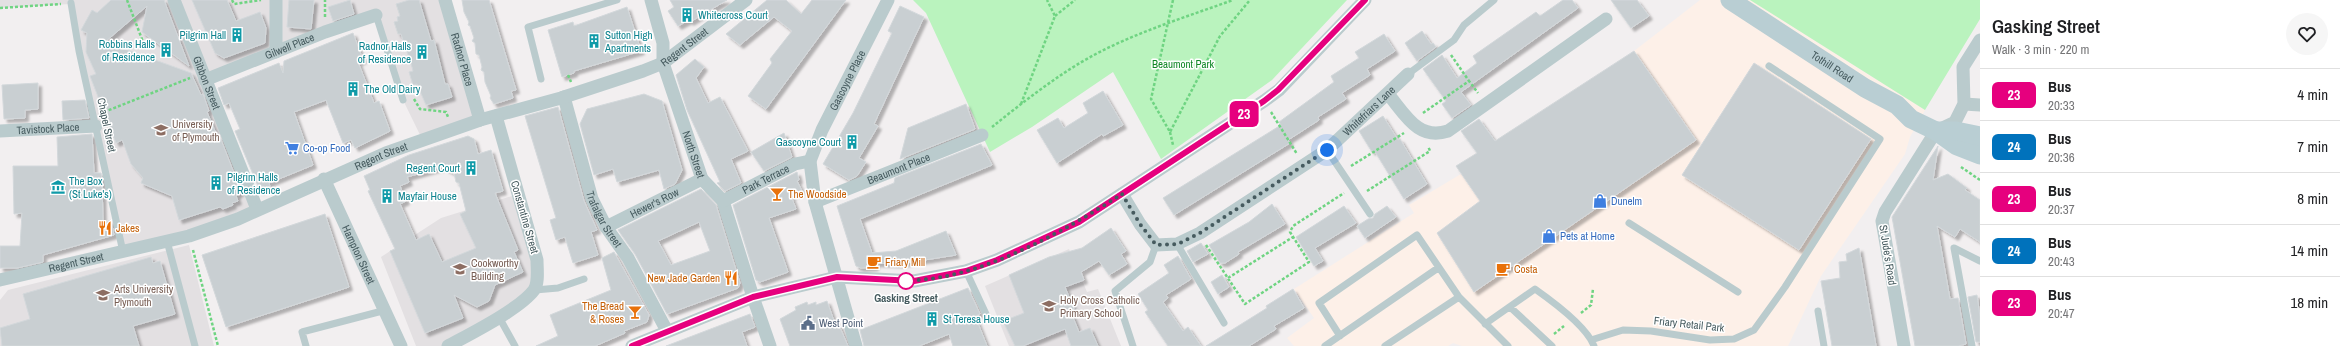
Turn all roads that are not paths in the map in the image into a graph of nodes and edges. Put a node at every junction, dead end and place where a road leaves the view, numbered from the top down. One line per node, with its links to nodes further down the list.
1 (174, 0): 19 (street, Gibbon Street)
2 (276, 0): 15 (street)
3 (445, 0): 27 (street, Radnor Place)
4 (617, 0): 20 (lane)
5 (651, 0): 16 (street, North Street)
6 (746, 0): 16 (street, Regent Street)
7 (888, 0): 35 (street, Gascoyne Place)
8 (1365, 0): 38 (street)
9 (1494, 0): 18 (lane)
10 (1730, 0): 30 (main road, Tothill Road)
11 (71, 3): 28 (lane, Chapel Street)
12 (376, 15): 15 (street, Gilwell Place); 23 (lane)
13 (1606, 19): 21 (street)
14 (1980, 40): 24 (street)
15 (276, 52): 19 (street, Gilwell Place)
16 (663, 63): 22 (street, Regent Street); 37 (street, North Street)
17 (1769, 66): 69 (lane, Friary Retail Park)
18 (1408, 74): 21 (street, Whitefriars Lane)
19 (204, 77): 41 (street, Gibbon Street)
20 (542, 79)
21 (1388, 94): 33 (street, Whitefriars Lane)
22 (564, 97): 26 (street, Regent Street); 44 (street, Trafalgar Street)
23 (403, 100)
24 (1964, 104): 25 (street); 30 (street)
25 (1980, 105)
26 (496, 116): 27 (street, Regent Street); 55 (street, Constantine Street)
27 (480, 120): 36 (street, Regent Street)
28 (95, 121): 29 (street, Tavistock Place); 48 (lane, Chapel Street)
29 (0, 131)
30 (1936, 131): 32 (main road, Tothill Road); 34 (main road, Tothill Road); 70 (street, St Jude's Road)
31 (982, 134): 40 (street, Beaumont Place)
32 (1980, 136)
33 (1327, 150): 42 (lane); 46 (street, Whitefriars Lane)
34 (1980, 155)
35 (810, 161): 39 (street, Park Terrace); 40 (street)
36 (324, 179): 41 (street, Regent Street); 60 (street, Hampton Street)
37 (702, 179): 39 (street, North Street); 44 (street, Hewer's Row)
38 (1122, 194): 47 (street); 51 (street)
39 (723, 202): 57 (street, North Street)
40 (815, 202): 52 (street)
41 (257, 209): 45 (street, Regent Street)
42 (1370, 214)
43 (1629, 223): 56 (lane)
44 (606, 227): 67 (street, Trafalgar Street)
45 (167, 241): 48 (street, Regent Street); 71 (lane)
46 (1178, 244): 47 (street, Whitefriars Lane); 64 (lane)
47 (1156, 245): 80 (lane)
48 (123, 252): 54 (street, Regent Street)
49 (1980, 260): 86 (lane)
50 (1438, 268): 58 (lane); 68 (lane); 68 (lane)
51 (966, 271): 52 (street); 62 (lane)
52 (837, 277): 57 (street); 79 (street)
53 (584, 279): 55 (lane)
54 (0, 280)
55 (534, 290): 63 (street)
56 (1738, 292)
57 (753, 297): 67 (street); 78 (street, North Street)
58 (1459, 297): 65 (lane); 82 (lane)
59 (1510, 307): 65 (lane); 69 (lane, Friary Retail Park); 84 (lane)
60 (386, 310): 66 (street, Hampton Street); 72 (lane)
61 (1818, 311): 85 (lane)
62 (986, 314)
63 (499, 317): 75 (street); 76 (lane)
64 (1224, 323)
65 (1485, 324): 83 (lane)
66 (392, 329): 73 (street, Hampton Street); 74 (street, Hampton Street)
67 (667, 331): 77 (street)
68 (1340, 336): 81 (lane)
69 (1593, 343)
70 (1903, 344)
71 (195, 346)
72 (306, 346)
73 (395, 346)
74 (401, 346)
75 (448, 346)
76 (516, 346)
77 (632, 346)
78 (770, 346)
79 (856, 346)
80 (1133, 346)
81 (1325, 346)
82 (1385, 346)
83 (1508, 346)
84 (1552, 346)
85 (1824, 346)
86 (1972, 346)

